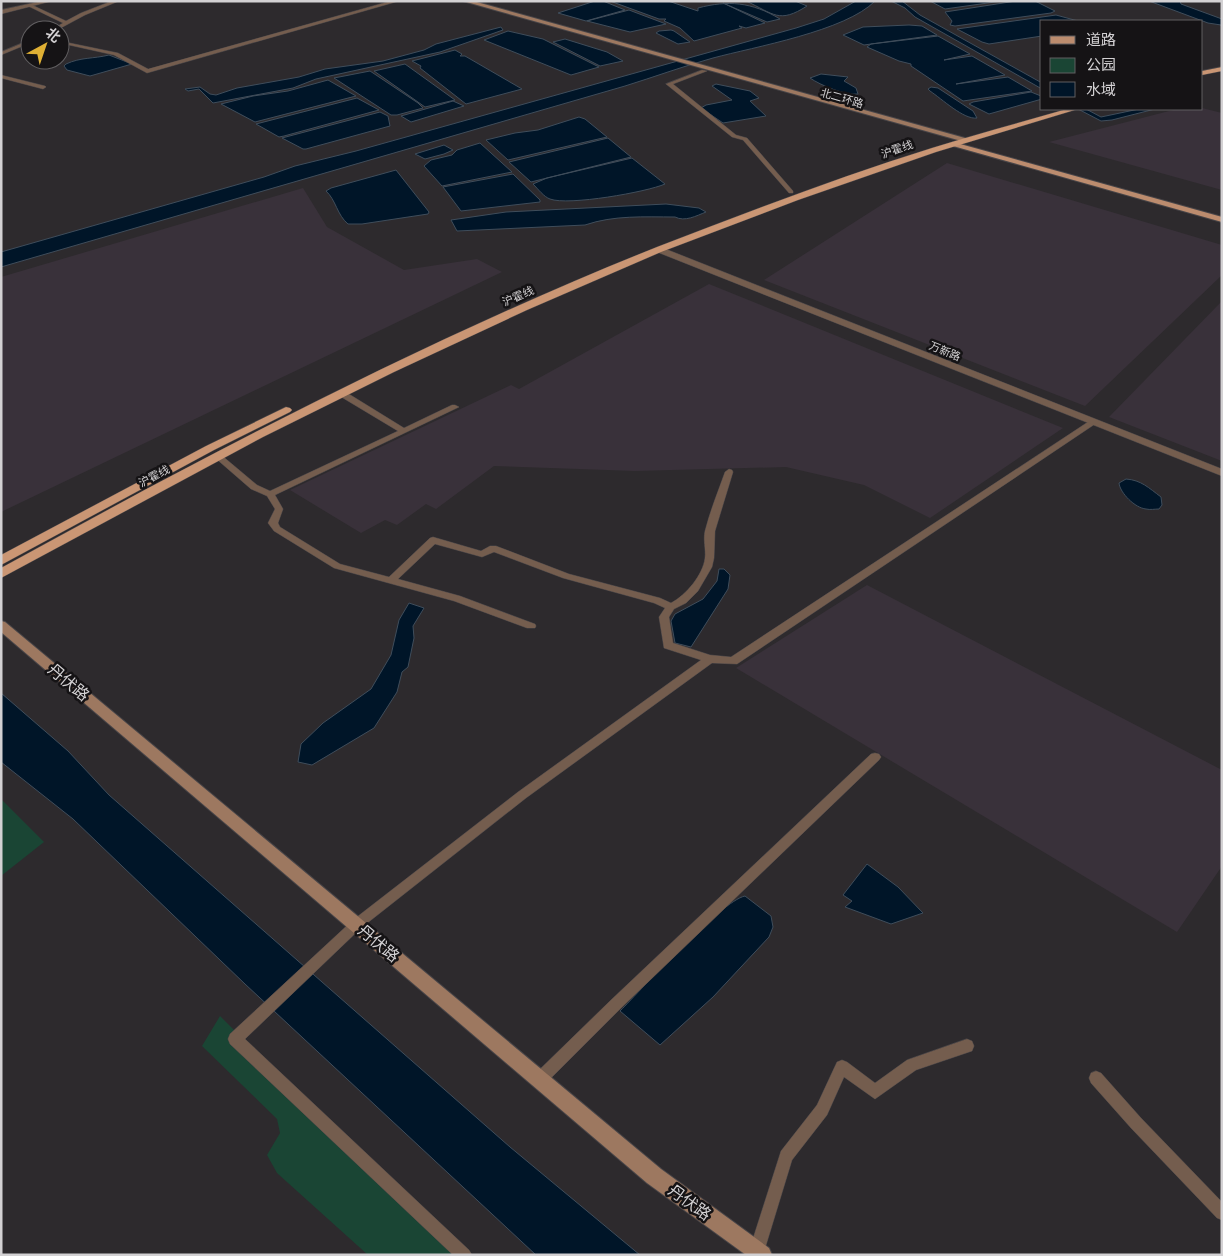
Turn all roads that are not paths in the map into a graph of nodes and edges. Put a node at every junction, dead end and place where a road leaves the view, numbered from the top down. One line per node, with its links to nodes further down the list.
1 (50, 1): 6 (street)
2 (117, 1): 9 (street)
3 (397, 1): 10 (street)
4 (456, 1): 13 (main road, 北二环路)
5 (466, 1): 13 (main road, 北二环路)
6 (30, 6): 7 (street); 8 (street)
7 (1, 12)
8 (60, 20)
9 (70, 21)
10 (70, 44)
11 (20, 46): 12 (street)
12 (1, 54)
13 (668, 59): 14 (main road, 北二环路)
14 (703, 69): 23 (main road, 北二环路); 24 (main road, 北二环路); 26 (street)
15 (1222, 69): 16 (highway)
16 (1203, 72)
17 (1222, 74): 19 (highway)
18 (1, 76): 20 (street)
19 (1203, 77)
20 (43, 87)
21 (1051, 110): 24 (highway, 沪霍线)
22 (1071, 110): 25 (highway, 沪霍线)
23 (944, 140): 24 (highway, 沪霍线); 26 (highway, 沪霍线)
24 (956, 140): 25 (highway, 沪霍线); 28 (main road, 北二环路); 29 (highway, 沪霍线)
25 (968, 140): 27 (main road)
26 (792, 192): 34 (highway, 沪霍线)
27 (1222, 211)
28 (1222, 220)
29 (660, 250): 30 (highway, 沪霍线); 32 (street, 万新路)
30 (342, 393): 33 (street); 34 (highway, 沪霍线)
31 (455, 407): 33 (street)
32 (1094, 422): 36 (street, 万新路); 44 (street)
33 (404, 431): 37 (street)
34 (214, 452): 37 (street); 38 (highway, 沪霍线); 39 (highway, 沪霍线)
35 (729, 472): 41 (street)
36 (1222, 473)
37 (270, 494): 40 (street)
38 (1, 560)
39 (1, 574)
40 (390, 581): 41 (street); 43 (street)
41 (671, 607): 44 (street)
42 (1, 624): 46 (main road, 丹伏路)
43 (531, 626)
44 (710, 659): 46 (street)
45 (875, 757): 49 (street)
46 (357, 924): 49 (main road, 丹伏路); 52 (street)
47 (967, 1046): 51 (street)
48 (1096, 1078): 50 (street)
49 (540, 1079): 51 (main road, 丹伏路)
50 (1222, 1213)
51 (760, 1253)
52 (464, 1255)

